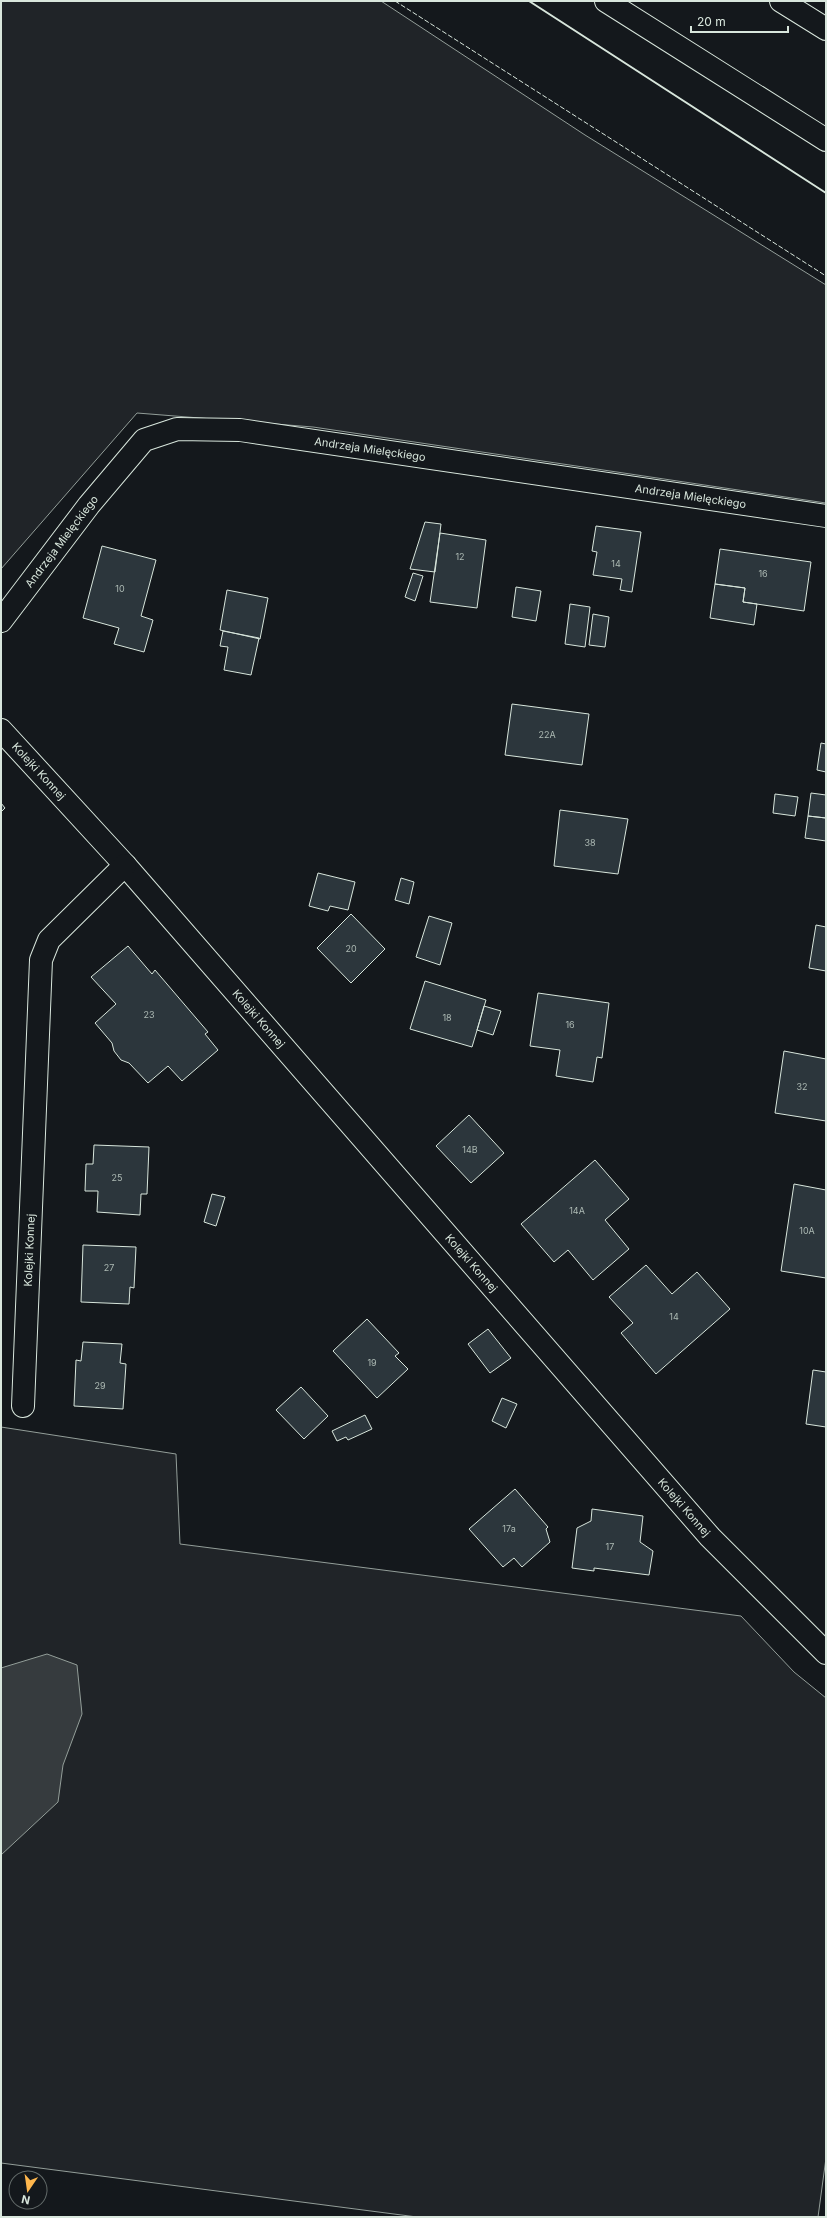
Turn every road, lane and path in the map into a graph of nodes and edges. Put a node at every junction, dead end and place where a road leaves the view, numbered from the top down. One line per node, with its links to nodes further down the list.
1 (606, 1): 4 (main road)
2 (781, 1): 3 (main road)
3 (826, 29)
4 (826, 140)
5 (826, 516): 6 (main road, Andrzeja Mielęckiego)
6 (1, 621)
7 (1, 730): 8 (main road, Kolejki Konnej)
8 (125, 865): 9 (main road, Kolejki Konnej); 10 (main road, Kolejki Konnej)
9 (24, 1406)
10 (826, 1653)

